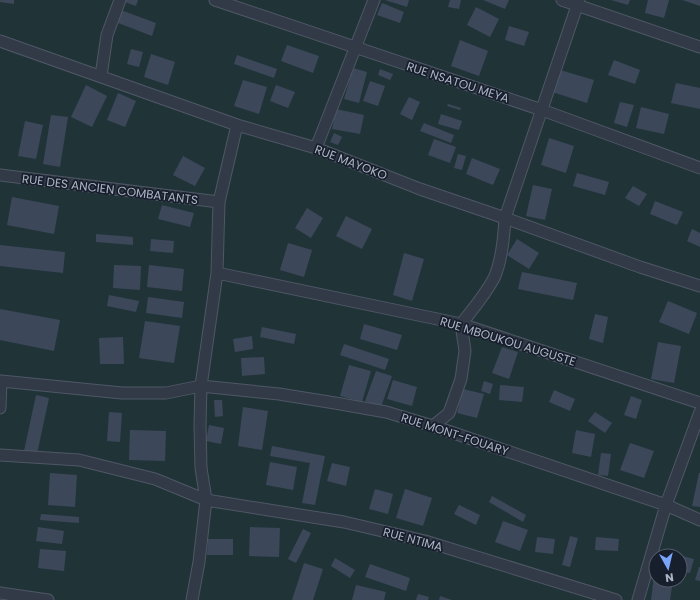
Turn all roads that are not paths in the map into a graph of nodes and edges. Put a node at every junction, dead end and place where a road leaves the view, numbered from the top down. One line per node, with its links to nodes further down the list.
1 (120, 0): 9 (street)
2 (215, 0): 8 (street, RUE NSATOU MEYA)
3 (374, 0): 8 (street)
4 (562, 0): 5 (street)
5 (578, 3): 7 (street); 10 (street)
6 (0, 41): 9 (street, RUE MAYOKO)
7 (700, 47)
8 (356, 48): 10 (street, RUE NSATOU MEYA); 12 (street)
9 (101, 76): 11 (street, RUE MAYOKO)
10 (542, 110): 13 (street, RUE NSATOU MEYA); 16 (street)
11 (236, 125): 12 (street, RUE MAYOKO); 15 (street)
12 (316, 148): 16 (street, RUE MAYOKO)
13 (700, 168)
14 (0, 175): 15 (street, RUE DES ANCIEN COMBATANTS)
15 (219, 202): 17 (street)
16 (505, 218): 18 (street, RUE MAYOKO); 19 (street)
17 (217, 273): 19 (street, RUE MBOUKOU AUGUSTE); 21 (street)
18 (700, 286)
19 (461, 324): 22 (street, RUE MBOUKOU AUGUSTE); 25 (street)
20 (1, 376): 21 (street, RUE MONT-FOUARY); 23 (street)
21 (201, 386): 25 (street, RUE MONT-FOUARY); 27 (street)
22 (700, 404)
23 (0, 408)
24 (700, 412): 28 (street)
25 (433, 426): 28 (street, RUE MONT-FOUARY)
26 (0, 455): 27 (street, RUE NTIMA)
27 (206, 500): 32 (street); 33 (street, RUE NTIMA)
28 (666, 505): 29 (street, RUE MONT-FOUARY); 34 (street)
29 (700, 520)
30 (0, 593): 31 (street)
31 (48, 600)
32 (192, 600)
33 (616, 600)
34 (638, 600)

